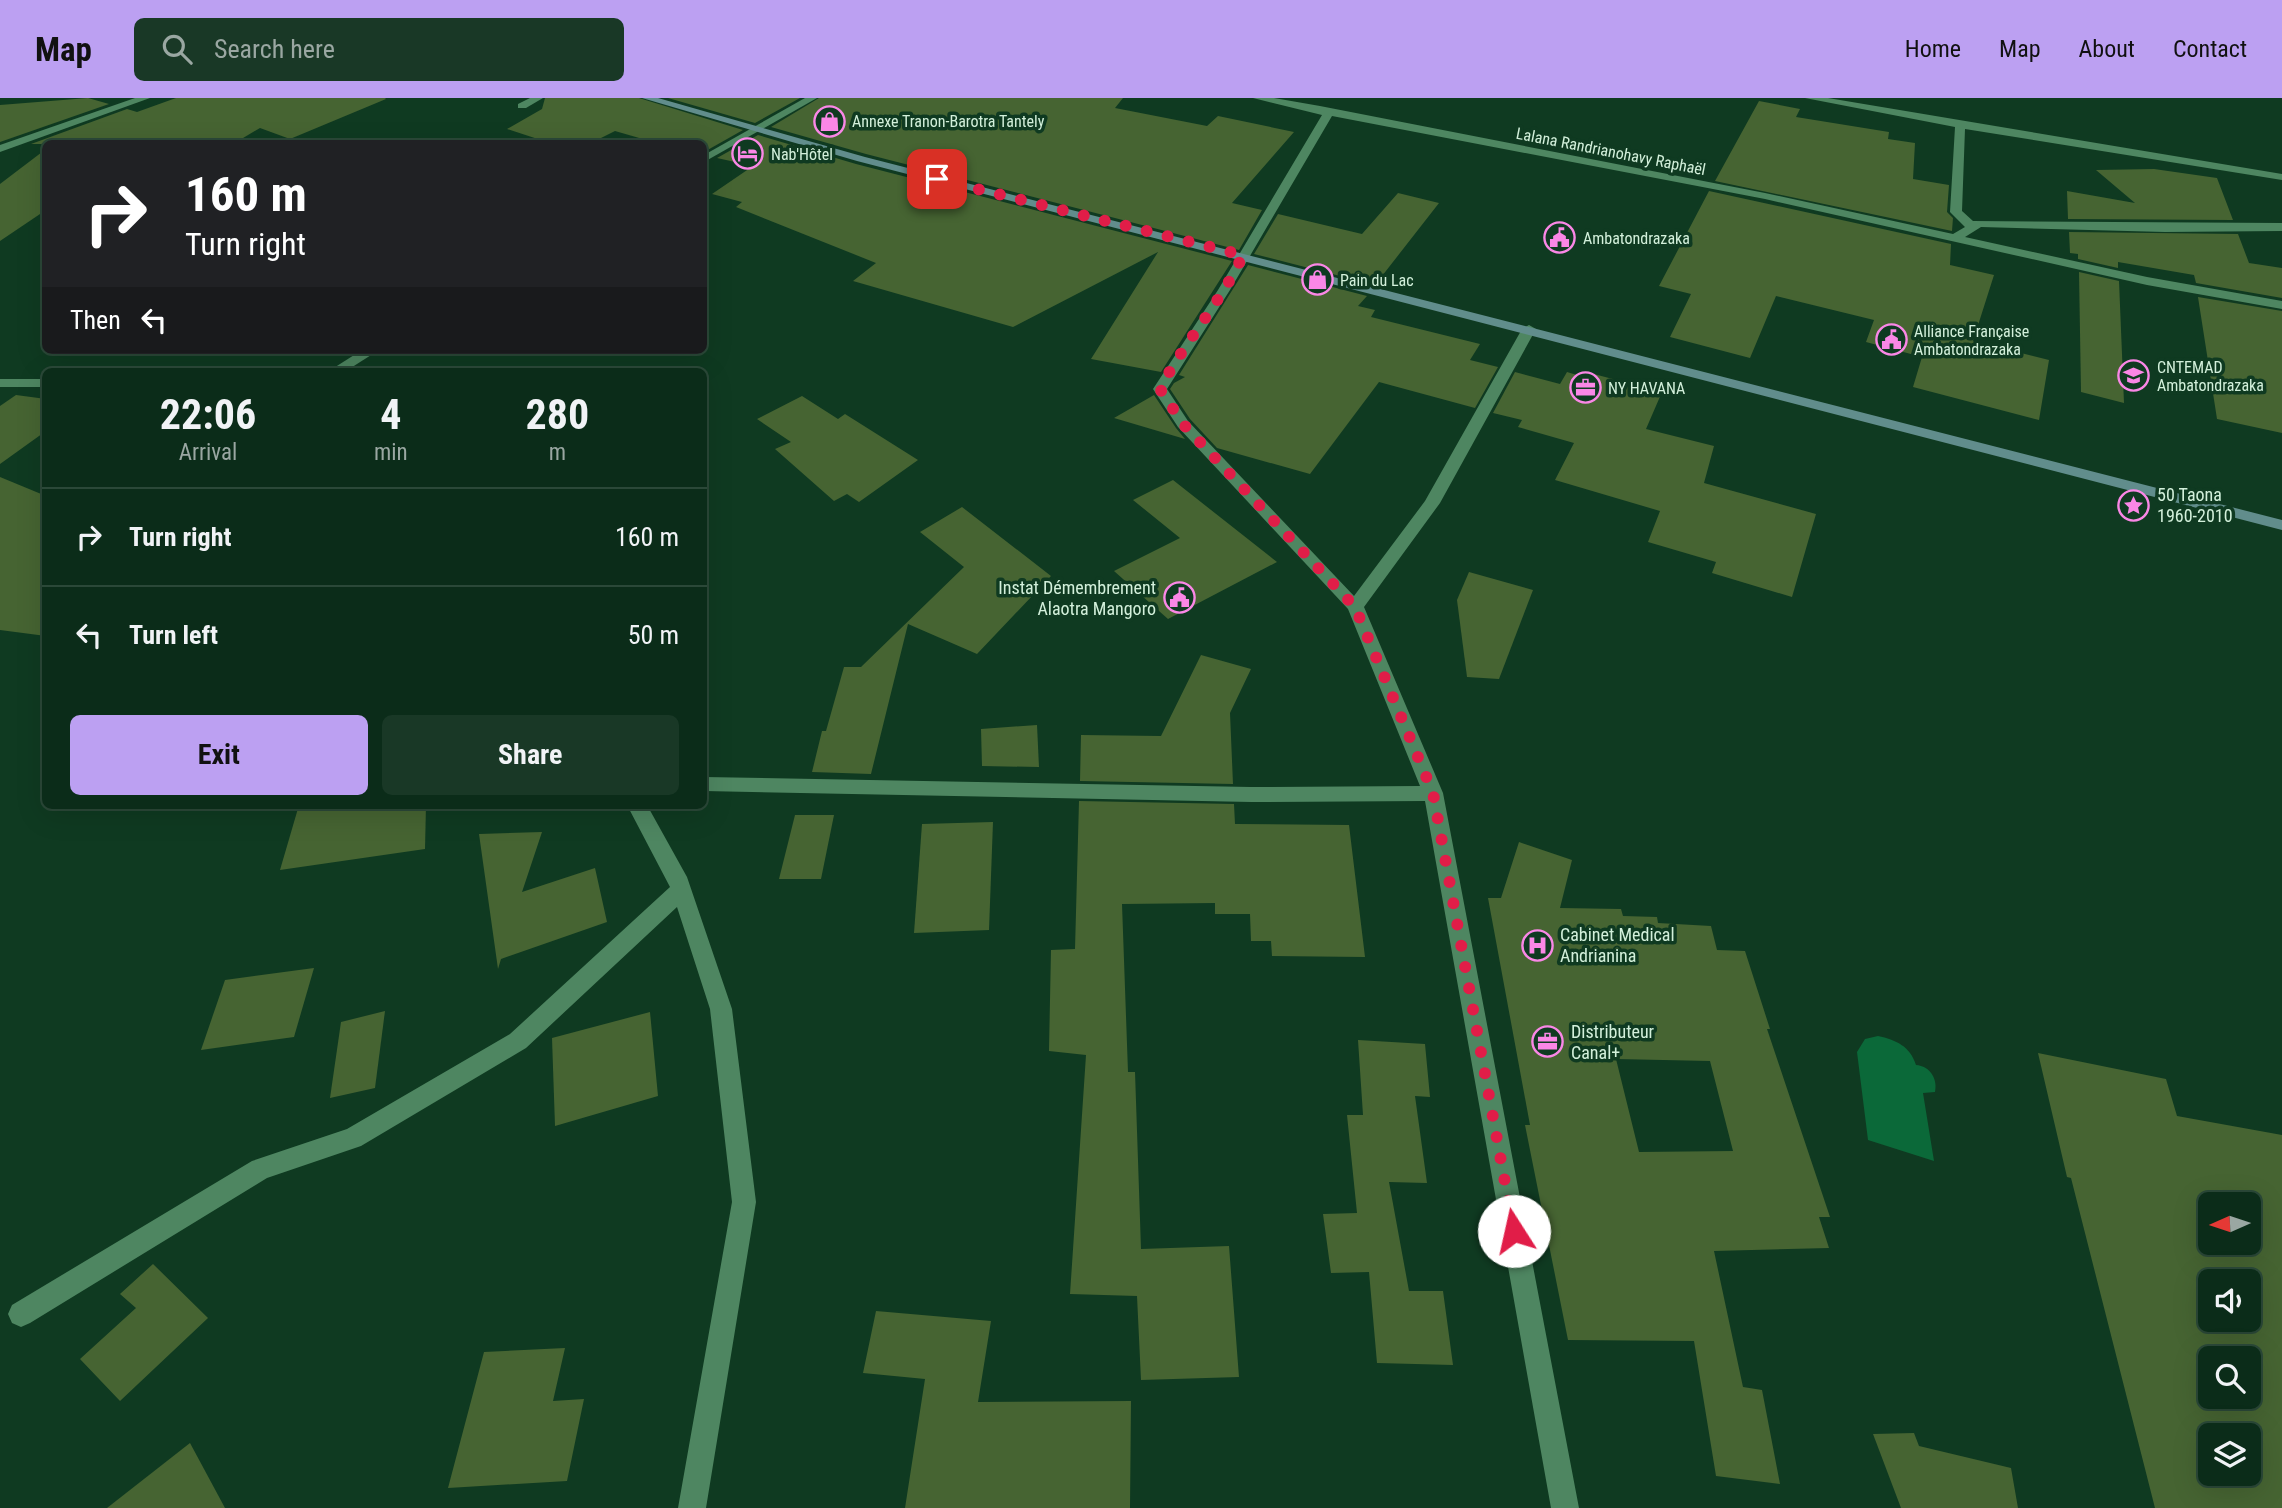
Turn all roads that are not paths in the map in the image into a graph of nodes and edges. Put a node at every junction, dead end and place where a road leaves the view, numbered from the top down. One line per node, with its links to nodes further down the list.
1 (145, 98): 12 (street)
2 (538, 98): 8 (street)
3 (647, 98): 11 (main road)
4 (812, 98): 11 (street)
5 (1258, 98): 9 (street, Lalana Randrianohavy Raphaël)
6 (1301, 98): 9 (street)
7 (1810, 98): 10 (street)
8 (522, 106)
9 (1328, 114): 17 (street, Lalana Randrianohavy Raphaël); 18 (street)
10 (1960, 125): 14 (street); 15 (street)
11 (752, 129): 13 (street); 18 (main road)
12 (0, 149)
13 (707, 157)
14 (2282, 177)
15 (1972, 226): 16 (street); 17 (street)
16 (2282, 227)
17 (1957, 237): 19 (street, Lalana Randrianohavy Raphaël)
18 (1243, 255): 20 (main road); 26 (street)
19 (2282, 305)
20 (1529, 329): 25 (main road); 26 (street)
21 (365, 354): 22 (street)
22 (342, 368)
23 (0, 383): 24 (street)
24 (42, 383)
25 (2282, 525)
26 (1355, 607): 28 (street)
27 (707, 784): 28 (street)
28 (1433, 793): 33 (street)
29 (640, 809): 30 (street)
30 (681, 890): 31 (street); 32 (street)
31 (21, 1314)
32 (692, 1508)
33 (1565, 1508)

